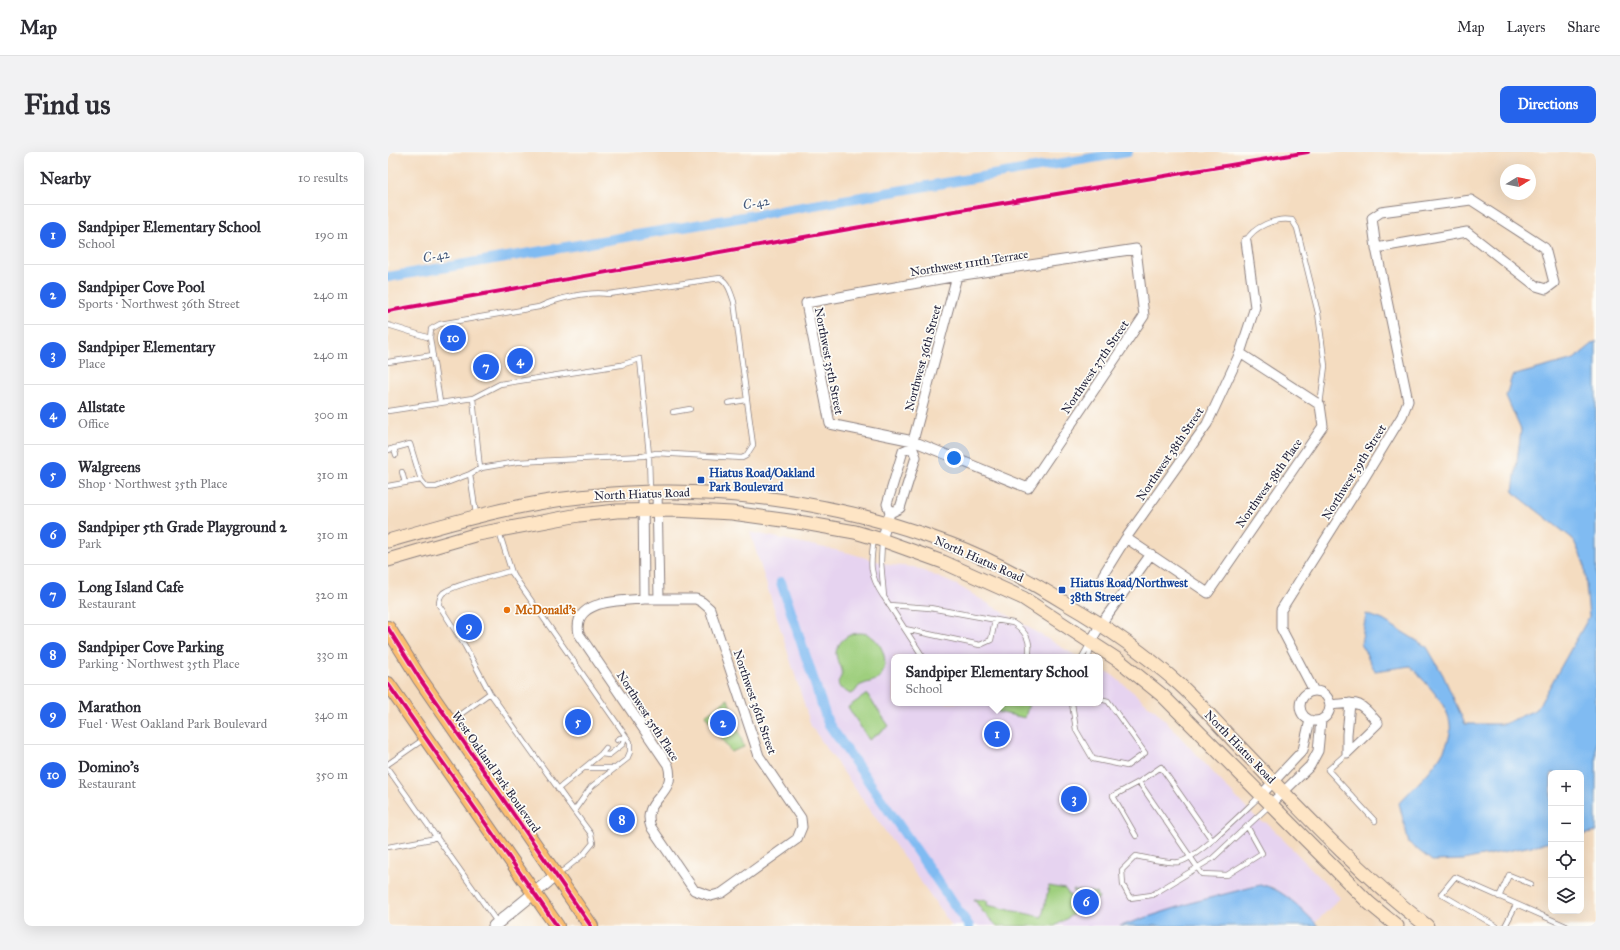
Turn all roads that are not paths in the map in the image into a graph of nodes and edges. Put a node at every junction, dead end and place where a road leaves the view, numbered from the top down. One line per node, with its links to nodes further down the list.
1 (1246, 241): 8 (street, Northwest 38th Street); 15 (lane)
2 (1376, 248): 2 (street, Northwest 39th Street); 57 (street, Northwest 39th Street)
3 (1136, 249): 4 (street, Northwest 111th Terrace); 19 (street, Northwest 37th Street)
4 (957, 276): 5 (street, Northwest 111th Terrace); 19 (street, Northwest 36th Street)
5 (806, 303): 19 (street, Northwest 35th Street)
6 (388, 325): 7 (lane)
7 (430, 338): 9 (lane); 12 (lane)
8 (1240, 353): 15 (street); 36 (street, Northwest 38th Street)
9 (433, 355): 10 (lane); 13 (lane)
10 (388, 362)
11 (473, 398): 13 (lane); 23 (lane); 24 (lane)
12 (746, 400): 14 (lane); 23 (lane)
13 (440, 402): 17 (lane)
14 (728, 403)
15 (1320, 405): 39 (street, Northwest 38th Place)
16 (690, 409): 18 (lane)
17 (388, 412)
18 (673, 412)
19 (912, 444): 34 (street, Northwest 36th Street); 34 (street, Northwest 36th Street)
20 (394, 448): 21 (lane); 22 (lane); 27 (lane)
21 (388, 450)
22 (396, 454)
23 (649, 455): 24 (lane); 30 (lane)
24 (480, 469): 26 (lane)
25 (402, 472): 28 (lane)
26 (470, 474): 27 (lane); 33 (lane)
27 (421, 480): 28 (lane)
28 (405, 483): 29 (lane)
29 (388, 486)
30 (650, 491): 31 (street); 32 (street); 33 (main road, North Hiatus Road); 34 (main road, North Hiatus Road)
31 (643, 510): 32 (main road, North Hiatus Road); 35 (main road, North Hiatus Road); 44 (street)
32 (658, 510): 37 (main road, North Hiatus Road); 45 (street)
33 (476, 515): 38 (main road, North Hiatus Road)
34 (889, 518): 37 (street, Northwest 36th Street); 48 (main road, North Hiatus Road)
35 (499, 530): 40 (main road, North Hiatus Road); 41 (lane)
36 (1126, 538): 39 (street); 42 (street, Northwest 38th Street)
37 (878, 539): 43 (lane); 43 (lane); 51 (main road, North Hiatus Road)
38 (388, 541)
39 (1150, 554): 48 (street)
40 (388, 560)
41 (510, 571): 58 (lane); 67 (lane)
42 (1103, 575)
43 (884, 597): 46 (lane)
44 (644, 599): 45 (street); 96 (street, Northwest 35th Place)
45 (659, 599): 96 (street, Northwest 36th Street)
46 (889, 605): 47 (lane); 50 (lane)
47 (995, 620): 50 (lane); 53 (lane)
48 (1101, 624): 51 (street); 78 (main road, North Hiatus Road)
49 (388, 628): 65 (main road, West Oakland Park Boulevard)
50 (904, 629): 52 (lane)
51 (1091, 641): 54 (lane); 55 (lane); 82 (main road, North Hiatus Road)
52 (921, 654)
53 (1028, 654)
54 (1084, 654)
55 (1089, 654)
56 (388, 684): 66 (main road)
57 (1314, 691): 61 (street, Northwest 39th Street); 63 (street)
58 (490, 693): 65 (lane); 80 (lane)
59 (1103, 700): 62 (lane)
60 (1350, 703): 61 (street); 72 (street); 72 (street)
61 (1330, 705): 64 (street)
62 (1072, 706)
63 (1310, 720): 64 (street); 69 (street)
64 (1321, 720): 71 (street)
65 (450, 722): 93 (main road, West Oakland Park Boulevard)
66 (425, 738): 74 (lane); 95 (main road)
67 (626, 738): 68 (lane); 73 (lane); 77 (lane)
68 (617, 740)
69 (1305, 744): 71 (street); 78 (street)
70 (606, 748): 73 (lane)
71 (1318, 751): 81 (street)
72 (1347, 753): 85 (lane)
73 (601, 754): 76 (lane)
74 (388, 764)
75 (388, 768): 87 (lane)
76 (584, 768): 77 (lane); 80 (lane)
77 (614, 768): 84 (lane)
78 (1274, 781): 81 (main road, North Hiatus Road); 82 (street)
79 (1139, 782): 88 (lane); 89 (lane); 91 (lane)
80 (558, 789): 84 (lane)
81 (1284, 792): 83 (street); 103 (main road, North Hiatus Road)
82 (1262, 795): 83 (main road, North Hiatus Road); 89 (lane)
83 (1271, 804): 86 (lane); 102 (main road, North Hiatus Road)
84 (574, 811): 93 (lane)
85 (1375, 820)
86 (1247, 826): 92 (lane); 92 (lane)
87 (436, 836): 90 (lane); 99 (lane)
88 (1136, 836)
89 (1212, 840): 91 (lane)
90 (388, 847)
91 (1190, 856): 92 (lane); 92 (lane)
92 (1197, 867)
93 (556, 876): 95 (street); 101 (main road, West Oakland Park Boulevard)
94 (1531, 884): 97 (lane)
95 (534, 893): 99 (street); 100 (main road)
96 (707, 895)
97 (1499, 897): 98 (lane); 104 (lane)
98 (1516, 906): 105 (lane); 106 (lane)
99 (496, 924)
100 (558, 926)
101 (592, 926)
102 (1397, 926)
103 (1427, 926)
104 (1496, 926)
105 (1505, 926)
106 (1566, 926)

